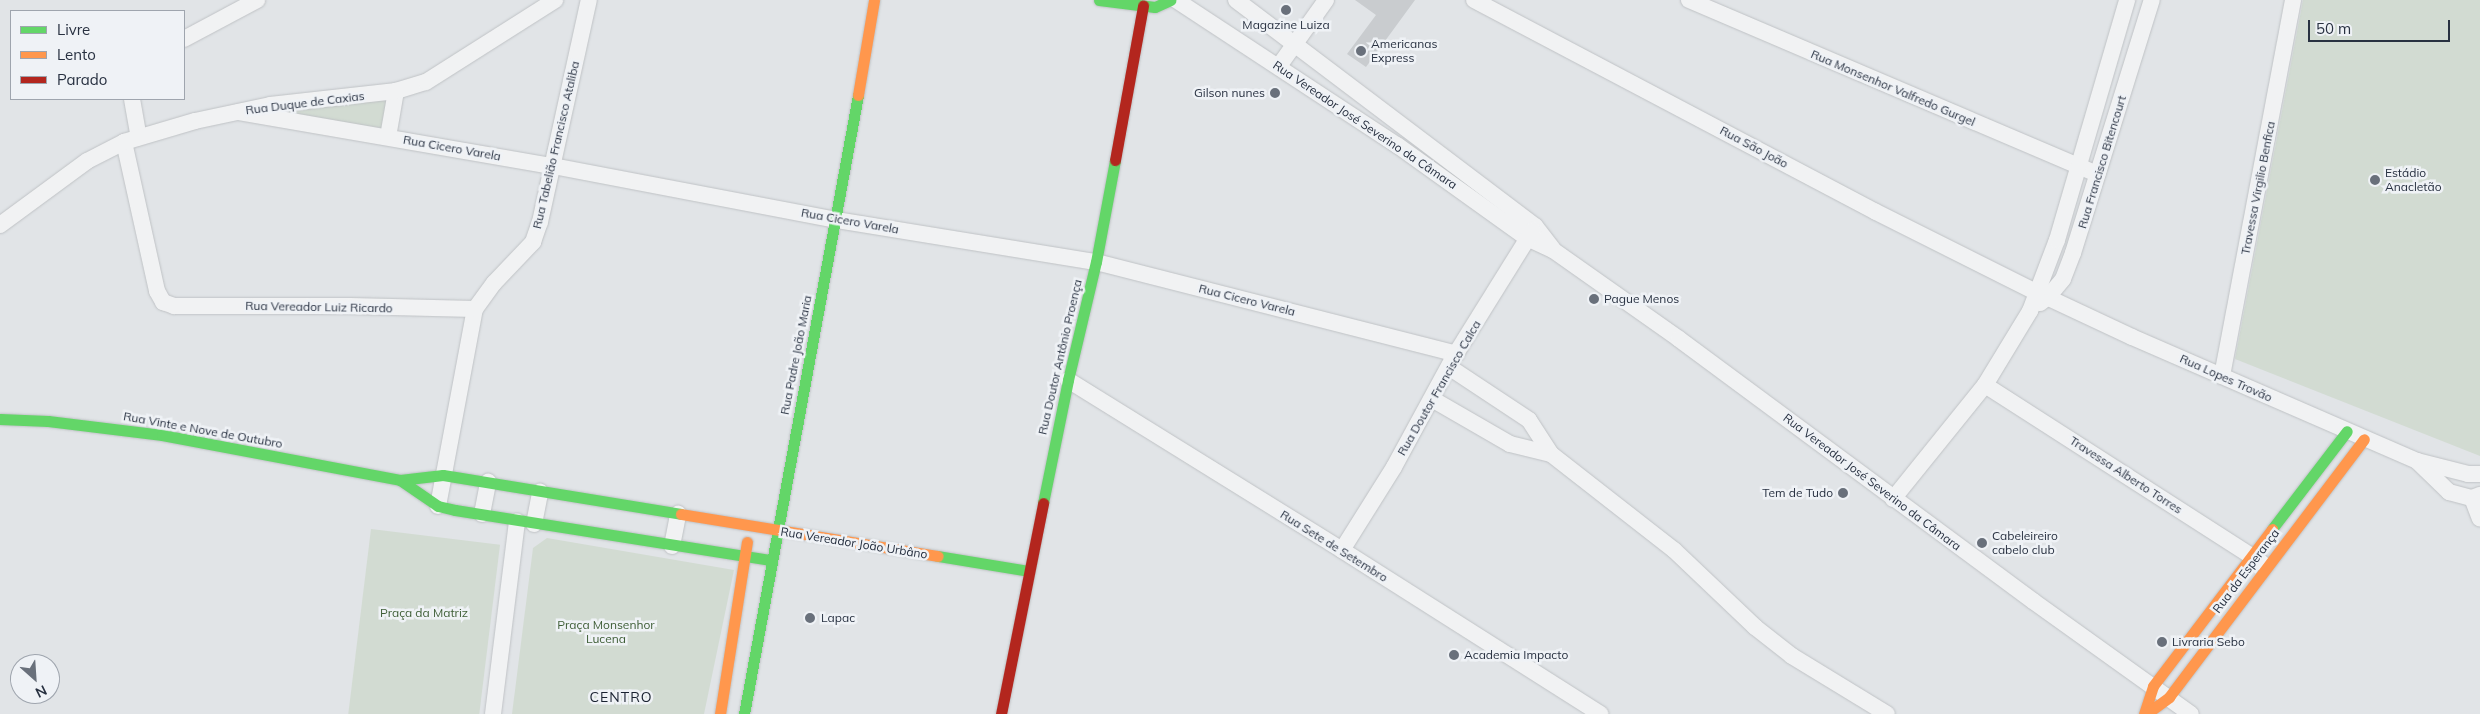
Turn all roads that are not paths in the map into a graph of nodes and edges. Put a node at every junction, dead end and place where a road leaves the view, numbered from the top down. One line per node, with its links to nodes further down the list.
1 (257, 0): 17 (street)
2 (555, 0): 20 (street, Rua Duque de Caxias)
3 (589, 0): 27 (street, Rua Tabelião Francisco Ataliba)
4 (874, 0): 30 (street, Rua Padre João Maria)
5 (1099, 0): 15 (street)
6 (1171, 0): 16 (street)
7 (1176, 0): 19 (street, Rua Vereador José Severino da Câmara)
8 (1236, 0): 18 (street, Rua Vereador José Severino da Câmara)
9 (1326, 0): 18 (street)
10 (1474, 0): 34 (street, Rua São João)
11 (1689, 0): 28 (street, Rua Monsenhor Valfredo Gurgel)
12 (2127, 0): 28 (street, Rua Francisco Bitencourt)
13 (2152, 0): 29 (street, Rua Francisco Bitencourt)
14 (2293, 0): 37 (street, Travessa Virgilio Benfica)
15 (1125, 2): 16 (street)
16 (1143, 6): 33 (street, Rua Doutor Antônio Proença)
17 (185, 38)
18 (1295, 43): 19 (street); 23 (street, Rua Vereador José Severino da Câmara)
19 (1279, 66): 26 (street, Rua Vereador José Severino da Câmara)
20 (396, 91): 22 (street, Rua Duque de Caxias); 24 (street)
21 (132, 100): 25 (street)
22 (239, 112): 24 (street, Rua Cicero Varela); 25 (street, Rua Duque de Caxias)
23 (1408, 129): 26 (street); 32 (street, Rua Vereador José Severino da Câmara)
24 (388, 137): 27 (street, Rua Cicero Varela)
25 (132, 140): 31 (street, Rua Duque de Caxias); 35 (street, Rua Vereador Luiz Ricardo)
26 (1397, 145): 32 (street, Rua Vereador José Severino da Câmara)
27 (553, 166): 30 (street, Rua Cicero Varela); 35 (street, Rua Tabelião Francisco Ataliba)
28 (2079, 167): 29 (street, Rua Monsenhor Valfredo Gurgel); 34 (street, Rua Francisco Bitencourt)
29 (2097, 174): 34 (street, Rua Francisco Bitencourt)
30 (836, 220): 33 (street, Rua Cicero Varela); 60 (street, Rua Padre João Maria)
31 (0, 225)
32 (1531, 232): 36 (street, Rua Doutor Francisco Calca); 52 (street, Rua Vereador José Severino da Câmara)
33 (1096, 262): 36 (street, Rua Cicero Varela); 38 (street, Rua Doutor Antônio Proença)
34 (2042, 294): 37 (street, Rua Lopes Trovão); 39 (street, Rua Francisco Bitencourt)
35 (475, 310): 47 (street, Rua Tabelião Francisco Ataliba)
36 (1452, 360): 40 (street, Rua Doutor Francisco Calca); 44 (street, Rua Cicero Varela)
37 (2222, 376): 42 (street, Rua Lopes Trovão)
38 (1068, 380): 62 (street, Rua Sete de Setembro); 67 (street, Rua Doutor Antônio Proença)
39 (1985, 385): 52 (street, Rua Francisco Bitencourt); 64 (street, Travessa Alberto Torres)
40 (1432, 399): 44 (street); 62 (street, Rua Doutor Francisco Calca)
41 (0, 419): 48 (street, Rua Vinte e Nove de Outubro)
42 (2347, 432): 43 (street, Rua Lopes Trovão); 64 (street, Rua da Esperança)
43 (2364, 439): 45 (street, Rua Lopes Trovão); 66 (street, Rua da Esperança)
44 (1551, 454): 75 (street)
45 (2417, 462): 46 (street); 51 (street)
46 (2480, 474)
47 (443, 475): 48 (street, Rua Vinte e Nove de Outubro); 49 (street, Rua Vereador João Urbâno); 53 (street, Rua Tabelião Francisco Ataliba)
48 (400, 480): 53 (street, Rua Vinte e Nove de Outubro)
49 (488, 482): 50 (street, Rua Vereador João Urbâno); 54 (street)
50 (540, 492): 55 (street, Rua Vereador João Urbâno); 58 (street)
51 (2476, 496): 56 (street)
52 (1893, 499): 68 (street, Rua Vereador José Severino da Câmara)
53 (438, 506): 54 (street)
54 (482, 514): 57 (street)
55 (678, 514): 59 (street, Rua Vereador João Urbâno); 61 (street)
56 (2480, 518)
57 (517, 521): 58 (street); 71 (street)
58 (534, 524): 61 (street)
59 (749, 526): 60 (street, Rua Vereador João Urbâno); 63 (street)
60 (777, 530): 65 (street, Rua Padre João Maria); 67 (street, Rua Vereador João Urbâno)
61 (672, 546): 63 (street)
62 (1342, 550): 74 (street, Rua Sete de Setembro)
63 (744, 556): 65 (street); 70 (street)
64 (2251, 556): 66 (street, Travessa Alberto Torres); 68 (street, Rua da Esperança)
65 (771, 560): 72 (street, Rua Padre João Maria)
66 (2266, 566): 69 (street, Rua da Esperança)
67 (1029, 571): 73 (street, Rua Doutor Antônio Proença)
68 (2153, 686): 69 (street, Rua Vereador José Severino da Câmara); 76 (street, Rua da Esperança)
69 (2169, 697): 76 (street, Rua da Esperança); 77 (street, Rua Vereador José Severino da Câmara)
70 (724, 713)
71 (493, 714)
72 (744, 714)
73 (1000, 714)
74 (1600, 714)
75 (1887, 714)
76 (2145, 714)
77 (2192, 714)

